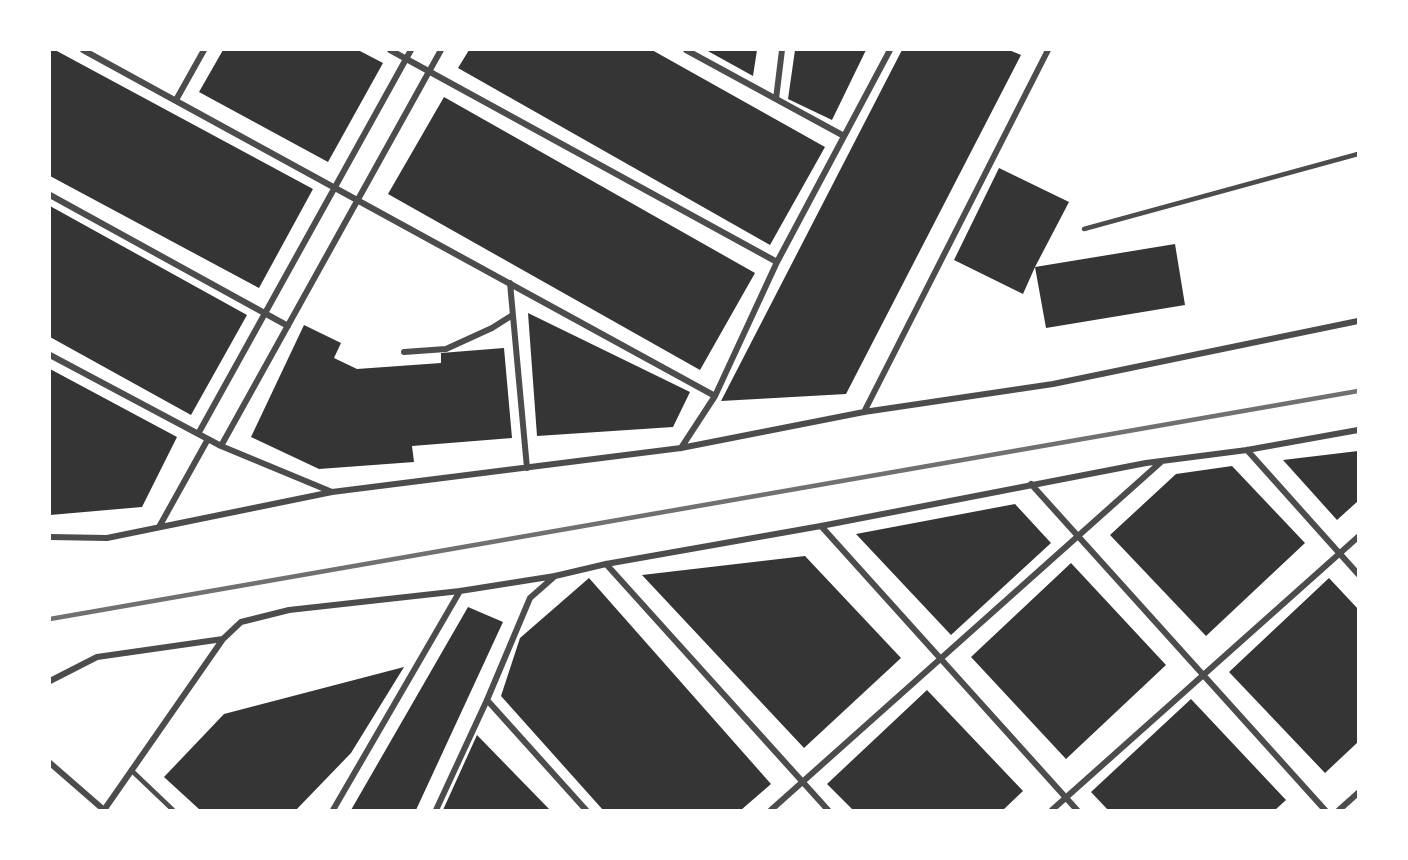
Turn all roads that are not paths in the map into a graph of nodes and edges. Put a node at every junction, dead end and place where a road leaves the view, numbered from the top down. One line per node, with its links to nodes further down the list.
1 (83, 50): 13 (street)
2 (204, 50): 13 (street)
3 (390, 50): 10 (street)
4 (411, 50): 10 (street)
5 (441, 50): 11 (street)
6 (686, 50): 12 (street)
7 (782, 50): 12 (street)
8 (890, 50): 14 (street)
9 (1048, 50): 29 (street)
10 (406, 58): 11 (street); 16 (street)
11 (429, 71): 18 (street); 20 (street)
12 (776, 99): 14 (street)
13 (176, 100): 16 (street)
14 (844, 136): 20 (street)
15 (1359, 154): 19 (lane)
16 (335, 187): 18 (street); 22 (street)
17 (50, 195): 22 (street)
18 (357, 200): 21 (street); 25 (street)
19 (1084, 229)
20 (777, 262): 28 (street)
21 (510, 283): 23 (street); 28 (street)
22 (265, 313): 25 (street); 31 (street)
23 (512, 316): 26 (street); 37 (street)
24 (1359, 321): 29 (street)
25 (288, 326): 33 (street)
26 (404, 352)
27 (50, 355): 31 (street)
28 (715, 396): 34 (street)
29 (864, 412): 34 (street)
30 (1359, 430): 35 (street)
31 (198, 434): 32 (street)
32 (208, 439): 33 (street); 41 (street)
33 (221, 447): 39 (street)
34 (681, 448): 37 (street)
35 (1247, 450): 36 (street); 45 (street)
36 (1161, 462): 38 (street); 43 (street)
37 (527, 468): 39 (street)
38 (1031, 484): 40 (street); 43 (street)
39 (332, 492): 41 (street)
40 (821, 526): 46 (street); 51 (street)
41 (159, 527): 42 (street)
42 (50, 537)
43 (1077, 537): 51 (street); 52 (street)
44 (1359, 537): 45 (street)
45 (1340, 554): 47 (street); 52 (street)
46 (606, 564): 48 (street); 57 (street)
47 (1359, 574)
48 (555, 576): 49 (street); 54 (street)
49 (460, 591): 50 (street); 62 (street)
50 (223, 639): 53 (street); 56 (street)
51 (940, 659): 57 (street); 59 (street)
52 (1203, 676): 59 (street); 69 (street)
53 (50, 681)
54 (487, 700): 63 (street); 64 (street)
55 (50, 763): 60 (street)
56 (131, 770): 60 (street); 61 (lane)
57 (803, 782): 65 (street); 66 (street)
58 (1359, 794): 70 (street)
59 (1066, 798): 67 (street); 68 (street)
60 (104, 810)
61 (173, 810)
62 (333, 810)
63 (436, 810)
64 (586, 810)
65 (771, 810)
66 (828, 810)
67 (1052, 810)
68 (1077, 810)
69 (1324, 810)
70 (1340, 810)

